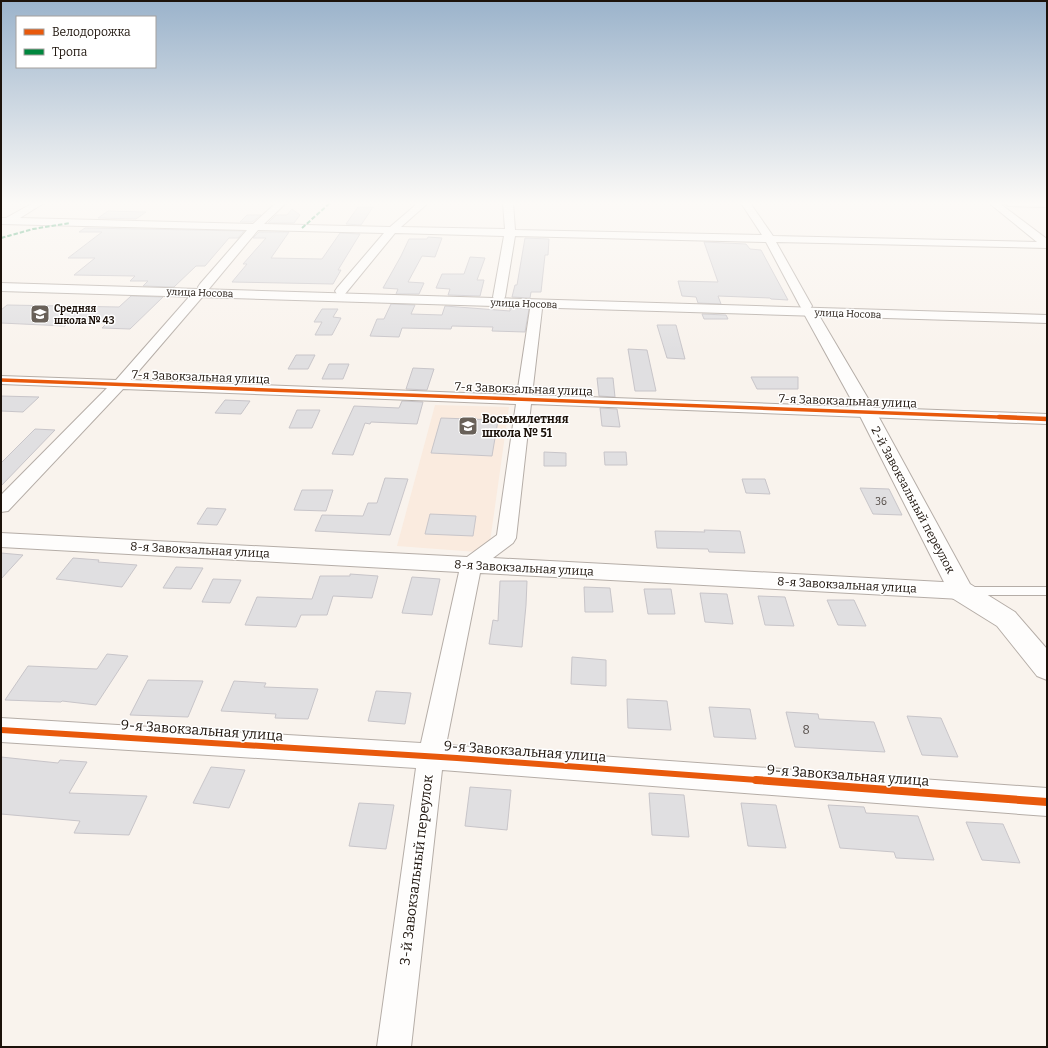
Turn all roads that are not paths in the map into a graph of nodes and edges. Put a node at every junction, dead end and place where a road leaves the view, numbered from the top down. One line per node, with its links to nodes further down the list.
1 (234, 252): 7 (street)
2 (374, 252): 8 (street)
3 (506, 252): 9 (street)
4 (777, 252): 11 (street, 2-й Завокзальный переулок)
5 (1, 282): 7 (main road, улица Носова)
6 (1, 288): 7 (main road, улица Носова)
7 (202, 290): 8 (main road, улица Носова); 15 (street)
8 (338, 294): 9 (main road, улица Носова)
9 (498, 299): 11 (main road, улица Носова)
10 (536, 309): 16 (street)
11 (808, 309): 12 (main road, улица Носова); 13 (main road, улица Носова); 17 (main road, 2-й Завокзальный переулок)
12 (1047, 313)
13 (1047, 319)
14 (1, 380): 15 (street, 7-я Завокзальная улица)
15 (120, 384): 16 (street, 7-я Завокзальная улица); 19 (street)
16 (525, 399): 17 (street, 7-я Завокзальная улица); 21 (street)
17 (867, 412): 18 (street, 7-я Завокзальная улица); 22 (main road, 2-й Завокзальный переулок)
18 (1047, 419)
19 (1, 506)
20 (1, 540): 21 (street, 8-я Завокзальная улица)
21 (471, 565): 22 (street, 8-я Завокзальная улица); 26 (street, 3-й Завокзальный переулок)
22 (961, 591): 23 (lane, 8-я Завокзальная улица); 24 (main road)
23 (1047, 591)
24 (1047, 668)
25 (1, 730): 26 (street, 9-я Завокзальная улица)
26 (431, 756): 27 (street, 9-я Завокзальная улица); 28 (street, 3-й Завокзальный переулок)
27 (1047, 802)
28 (394, 1047)

